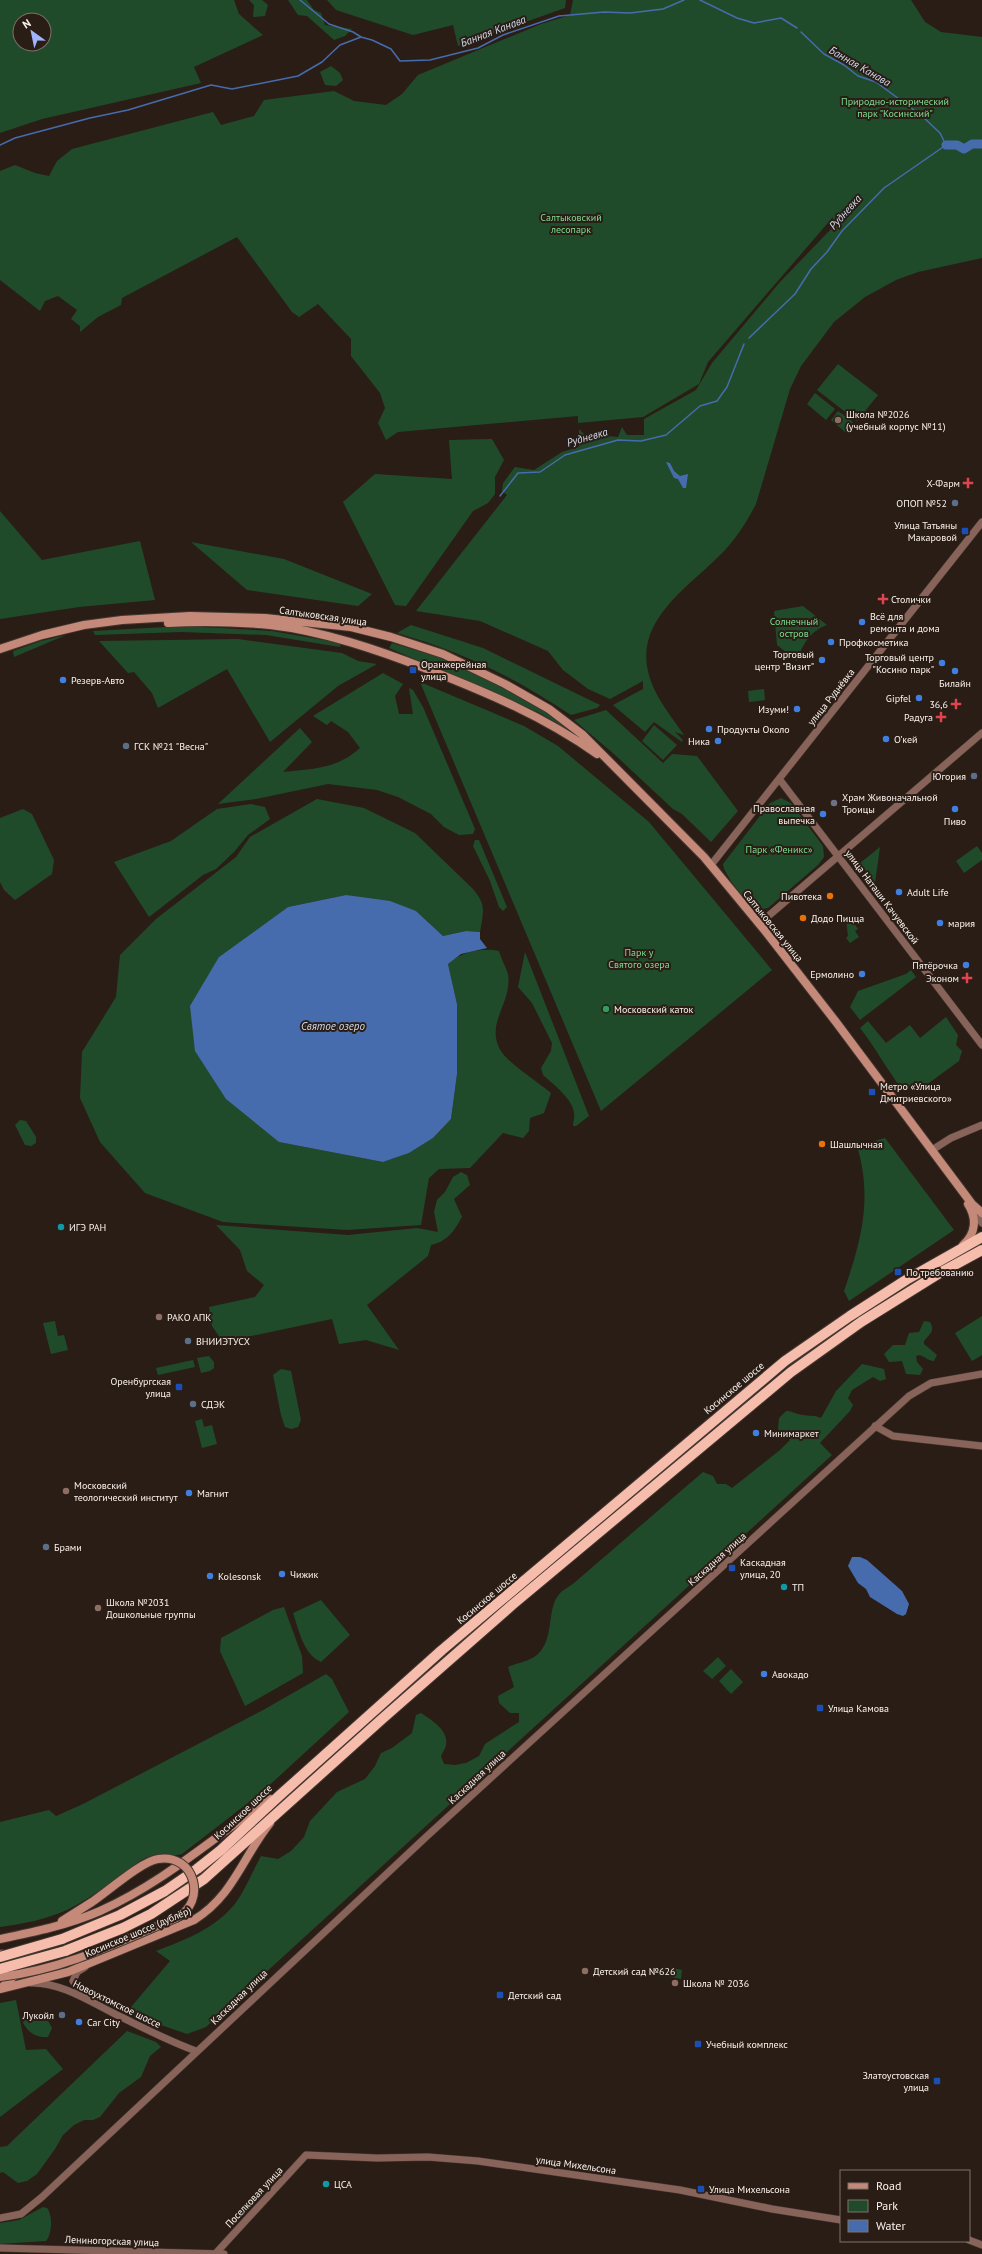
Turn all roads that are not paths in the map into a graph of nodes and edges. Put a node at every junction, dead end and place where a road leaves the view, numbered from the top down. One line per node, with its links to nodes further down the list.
1 (982, 522): 6 (street, улица Руднёвка)
2 (84, 626): 3 (main road, Салтыковская улица); 5 (main road, Салтыковская улица); 5 (main road, Салтыковская улица)
3 (0, 649)
4 (982, 733): 7 (street)
5 (617, 768): 8 (main road, Салтыковская улица)
6 (780, 780): 7 (street, улица Наташи Качуевской); 8 (street, улица Руднёвка)
7 (838, 856): 9 (street); 10 (street, улица Наташи Качуевской)
8 (711, 866): 9 (main road, Салтыковская улица)
9 (759, 924): 12 (main road, Салтыковская улица)
10 (982, 1045)
11 (982, 1125): 12 (street)
12 (932, 1150): 13 (main road, Салтыковская улица)
13 (971, 1205): 14 (main road); 15 (street, Салтыковская улица); 16 (street, Салтыковская улица); 19 (main road)
14 (982, 1213)
15 (982, 1218)
16 (982, 1223)
17 (982, 1237): 19 (highway, Косинское шоссе)
18 (982, 1250): 21 (highway)
19 (952, 1252): 25 (highway, Косинское шоссе)
20 (982, 1257): 21 (street)
21 (958, 1263): 26 (highway)
22 (982, 1374): 23 (street, Каскадная улица)
23 (875, 1426): 24 (street); 37 (street, Каскадная улица)
24 (982, 1446)
25 (297, 1780): 27 (main road); 30 (highway, Косинское шоссе, bridge)
26 (281, 1810): 31 (main road, Косинское шоссе (дублёр)); 32 (highway, bridge)
27 (52, 1927): 28 (main road); 33 (main road, bridge)
28 (0, 1939)
29 (0, 1952): 35 (main road)
30 (0, 1957)
31 (90, 1964): 34 (main road, Косинское шоссе (дублёр)); 36 (street)
32 (0, 1969)
33 (0, 1977)
34 (27, 1983): 35 (main road, Косинское шоссе (дублёр)); 36 (street, Новоухтомское шоссе)
35 (0, 1989)
36 (90, 2001): 37 (street, Новоухтомское шоссе)
37 (196, 2052): 39 (street, Каскадная улица)
38 (306, 2155): 40 (street, улица Михельсона); 44 (street, Поселковая улица)
39 (0, 2218)
40 (840, 2220)
41 (970, 2240): 42 (street)
42 (982, 2245)
43 (0, 2248): 44 (street, Лениногорская улица)
44 (220, 2253)

